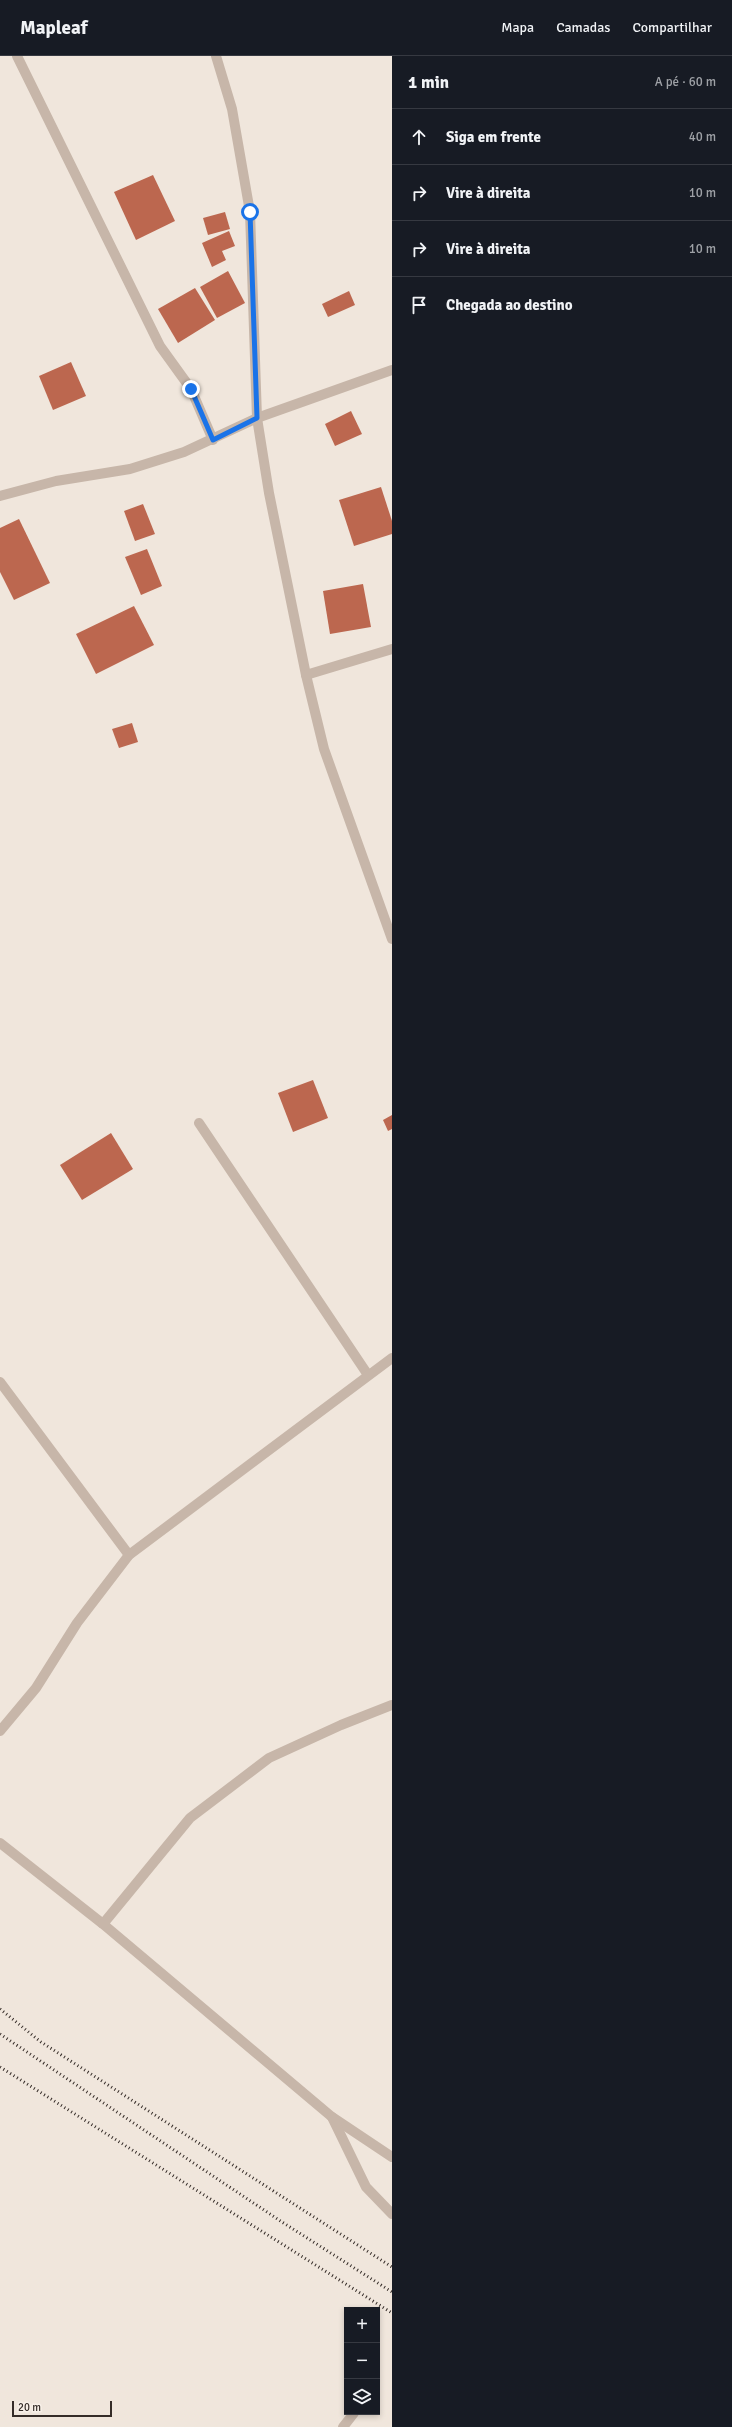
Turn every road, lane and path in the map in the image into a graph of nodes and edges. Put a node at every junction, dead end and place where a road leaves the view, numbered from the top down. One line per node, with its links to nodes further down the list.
1 (17, 56): 5 (street)
2 (216, 56): 4 (street)
3 (392, 370): 4 (street)
4 (257, 418): 5 (street); 8 (street)
5 (213, 440): 6 (street)
6 (0, 496)
7 (392, 649): 8 (street)
8 (306, 675): 9 (street)
9 (392, 940)
10 (198, 1123): 12 (street)
11 (392, 1358): 12 (street)
12 (368, 1375): 14 (street)
13 (0, 1382): 14 (street)
14 (129, 1555): 16 (street)
15 (392, 1705): 18 (street)
16 (0, 1731)
17 (0, 1843): 18 (street)
18 (103, 1924): 19 (street)
19 (332, 2117): 20 (street); 21 (street)
20 (392, 2157)
21 (392, 2214)
22 (352, 2415): 23 (street)
23 (343, 2427)

